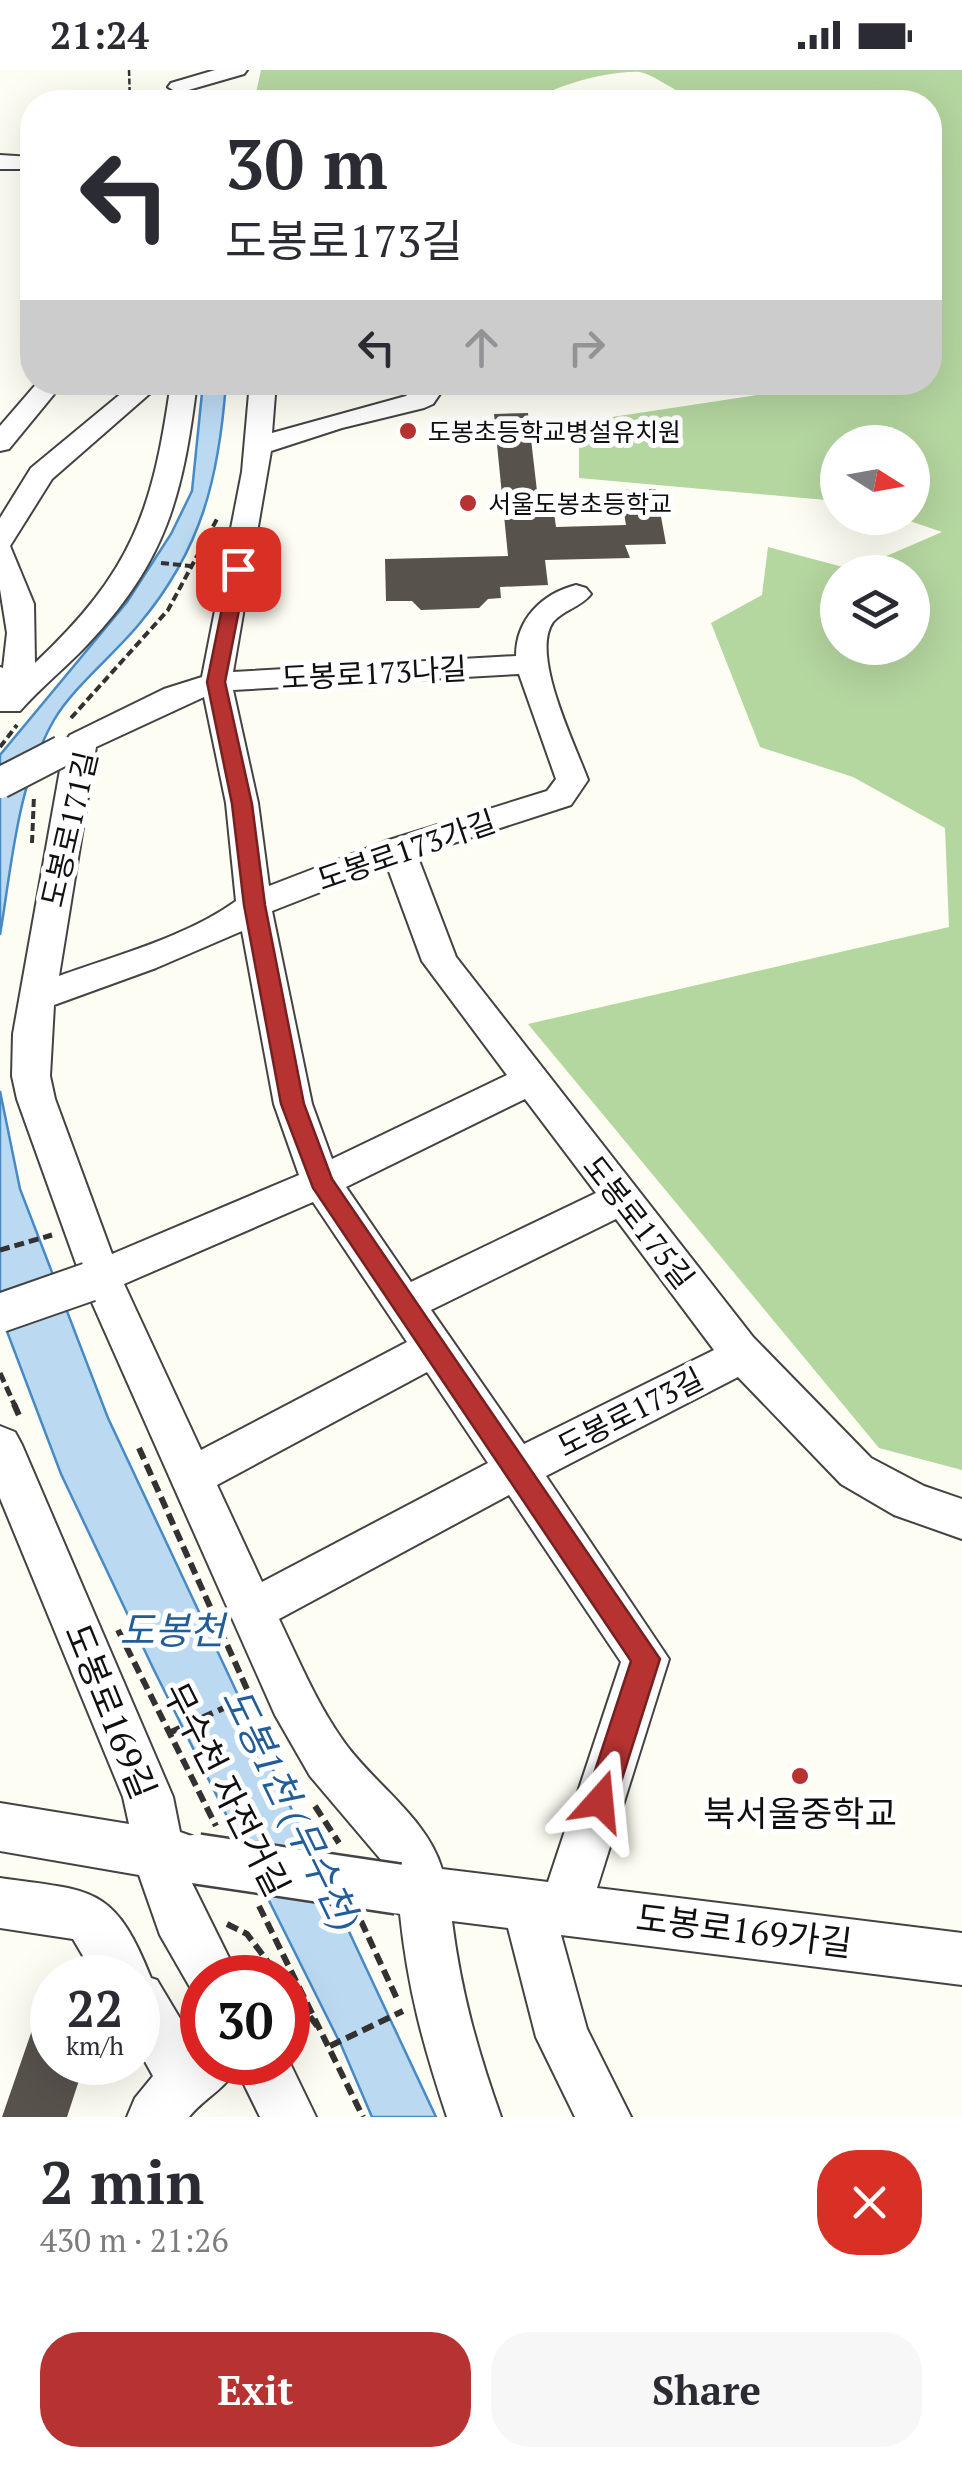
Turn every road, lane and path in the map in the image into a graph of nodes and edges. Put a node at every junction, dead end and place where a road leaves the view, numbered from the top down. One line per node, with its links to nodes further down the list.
1 (237, 70): 2 (street)
2 (178, 86)
3 (41, 395): 10 (street)
4 (135, 395): 12 (street)
5 (182, 395): 19 (street)
6 (261, 395): 11 (street, 도봉로173길)
7 (363, 395): 9 (street)
8 (426, 395): 9 (street)
9 (371, 412): 11 (street)
10 (0, 443)
11 (257, 446): 18 (street, 도봉로173길)
12 (0, 541)
13 (0, 552): 19 (street)
14 (148, 562): 15 (path)
15 (192, 567)
16 (576, 594): 17 (street)
17 (531, 664): 18 (street, 도봉로173나길); 22 (street, 도봉로173가길)
18 (216, 682): 20 (street, 도봉로171길); 23 (street, 도봉로173길)
19 (3, 699)
20 (72, 747): 21 (street, bridge); 24 (street, 도봉로171길)
21 (0, 783)
22 (398, 849): 23 (street, 도봉로173가길); 25 (street, 도봉로175길)
23 (254, 905): 24 (street); 26 (street, 도봉로173길)
24 (36, 998): 30 (street, 도봉로171길)
25 (529, 1081): 26 (street); 27 (street, 도봉로175길)
26 (321, 1182): 30 (street); 31 (street, 도봉로173길)
27 (621, 1199): 31 (street); 34 (street, 도봉로175길)
28 (52, 1234): 29 (path)
29 (0, 1250)
30 (95, 1280): 32 (street, bridge); 38 (street, 도봉로171길)
31 (404, 1304): 33 (street, 도봉로173길)
32 (0, 1313)
33 (434, 1347): 37 (street, 도봉로173길); 38 (street)
34 (744, 1355): 37 (street, 도봉로173길); 39 (street, 도봉로175길)
35 (0, 1373): 36 (path)
36 (11, 1434): 45 (street, 도봉로169길)
37 (517, 1469): 40 (street); 49 (street, 도봉로173길)
38 (190, 1478): 40 (street, 도봉로171길)
39 (962, 1519)
40 (251, 1611): 46 (street, 도봉로171길)
41 (117, 1626): 43 (path, 무수천 자전거길)
42 (248, 1696): 43 (path)
43 (168, 1733): 45 (path, 무수천 자전거길)
44 (0, 1827): 45 (street, 도봉로169가길)
45 (192, 1847): 46 (street, 도봉로169가길, bridge); 51 (street, 도봉로169길)
46 (410, 1890): 49 (street, 도봉로169가길); 61 (street)
47 (253, 1894): 56 (path, 무수천 자전거길)
48 (0, 1903): 50 (street)
49 (546, 1904): 52 (street, 도봉로169가길); 62 (street)
50 (111, 1955)
51 (200, 1955)
52 (962, 1959)
53 (403, 2011): 56 (path)
54 (310, 2018): 56 (path)
55 (160, 2041): 58 (street)
56 (328, 2042): 60 (path, 무수천 자전거길)
57 (272, 2085): 59 (street)
58 (183, 2086)
59 (288, 2117)
60 (363, 2117)
61 (474, 2117)
62 (604, 2117)

